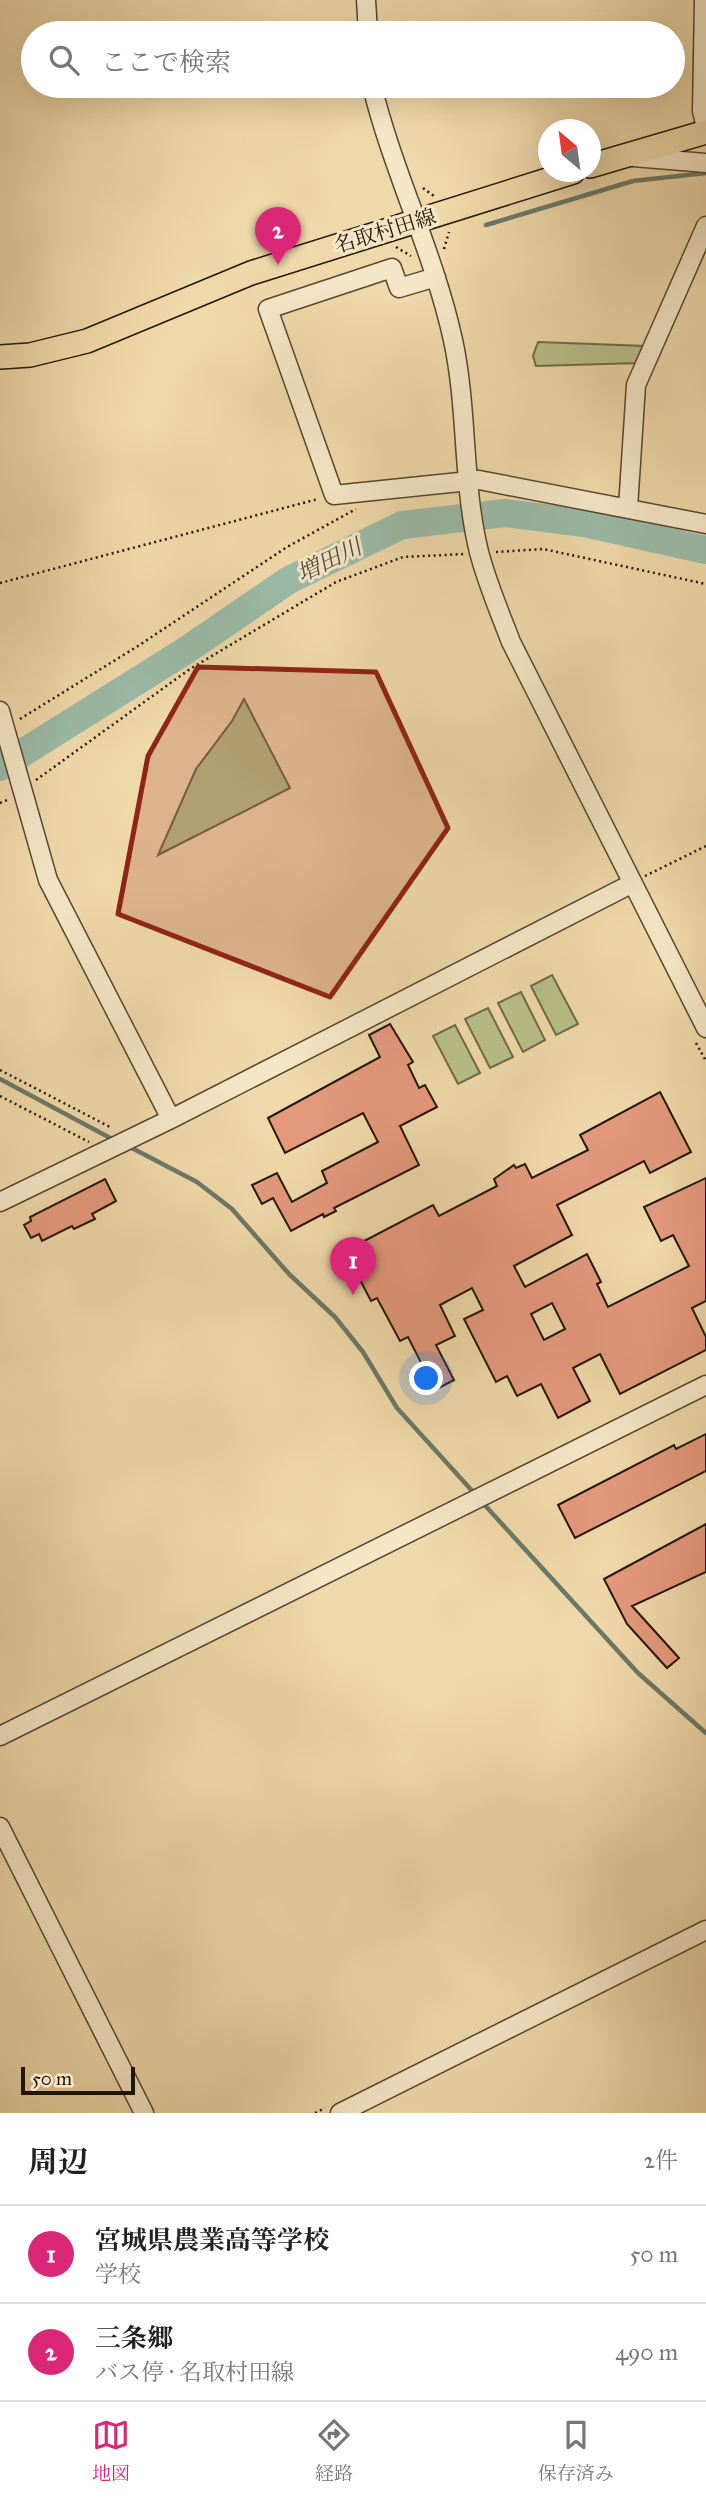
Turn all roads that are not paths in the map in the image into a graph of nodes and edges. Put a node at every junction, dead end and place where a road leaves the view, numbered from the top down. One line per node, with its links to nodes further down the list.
1 (366, 0): 3 (street)
2 (705, 0): 5 (street)
3 (367, 21)
4 (375, 98): 10 (street)
5 (706, 130): 6 (main road)
6 (623, 156): 7 (main road); 8 (street)
7 (601, 163)
8 (706, 163)
9 (541, 182): 10 (main road, 名取村田線)
10 (415, 221): 12 (street); 13 (main road, 名取村田線)
11 (706, 226): 15 (street)
12 (436, 277): 14 (street); 14 (street)
13 (0, 357)
14 (468, 479): 15 (street); 18 (street)
15 (628, 508): 16 (street)
16 (706, 524)
17 (4, 725): 20 (street)
18 (633, 883): 19 (street); 20 (street)
19 (706, 1028)
20 (171, 1118): 21 (street)
21 (0, 1202)
22 (706, 1385): 23 (street)
23 (0, 1736)
24 (0, 1827): 26 (street)
25 (706, 1930): 27 (street)
26 (144, 2113)
27 (340, 2113)

